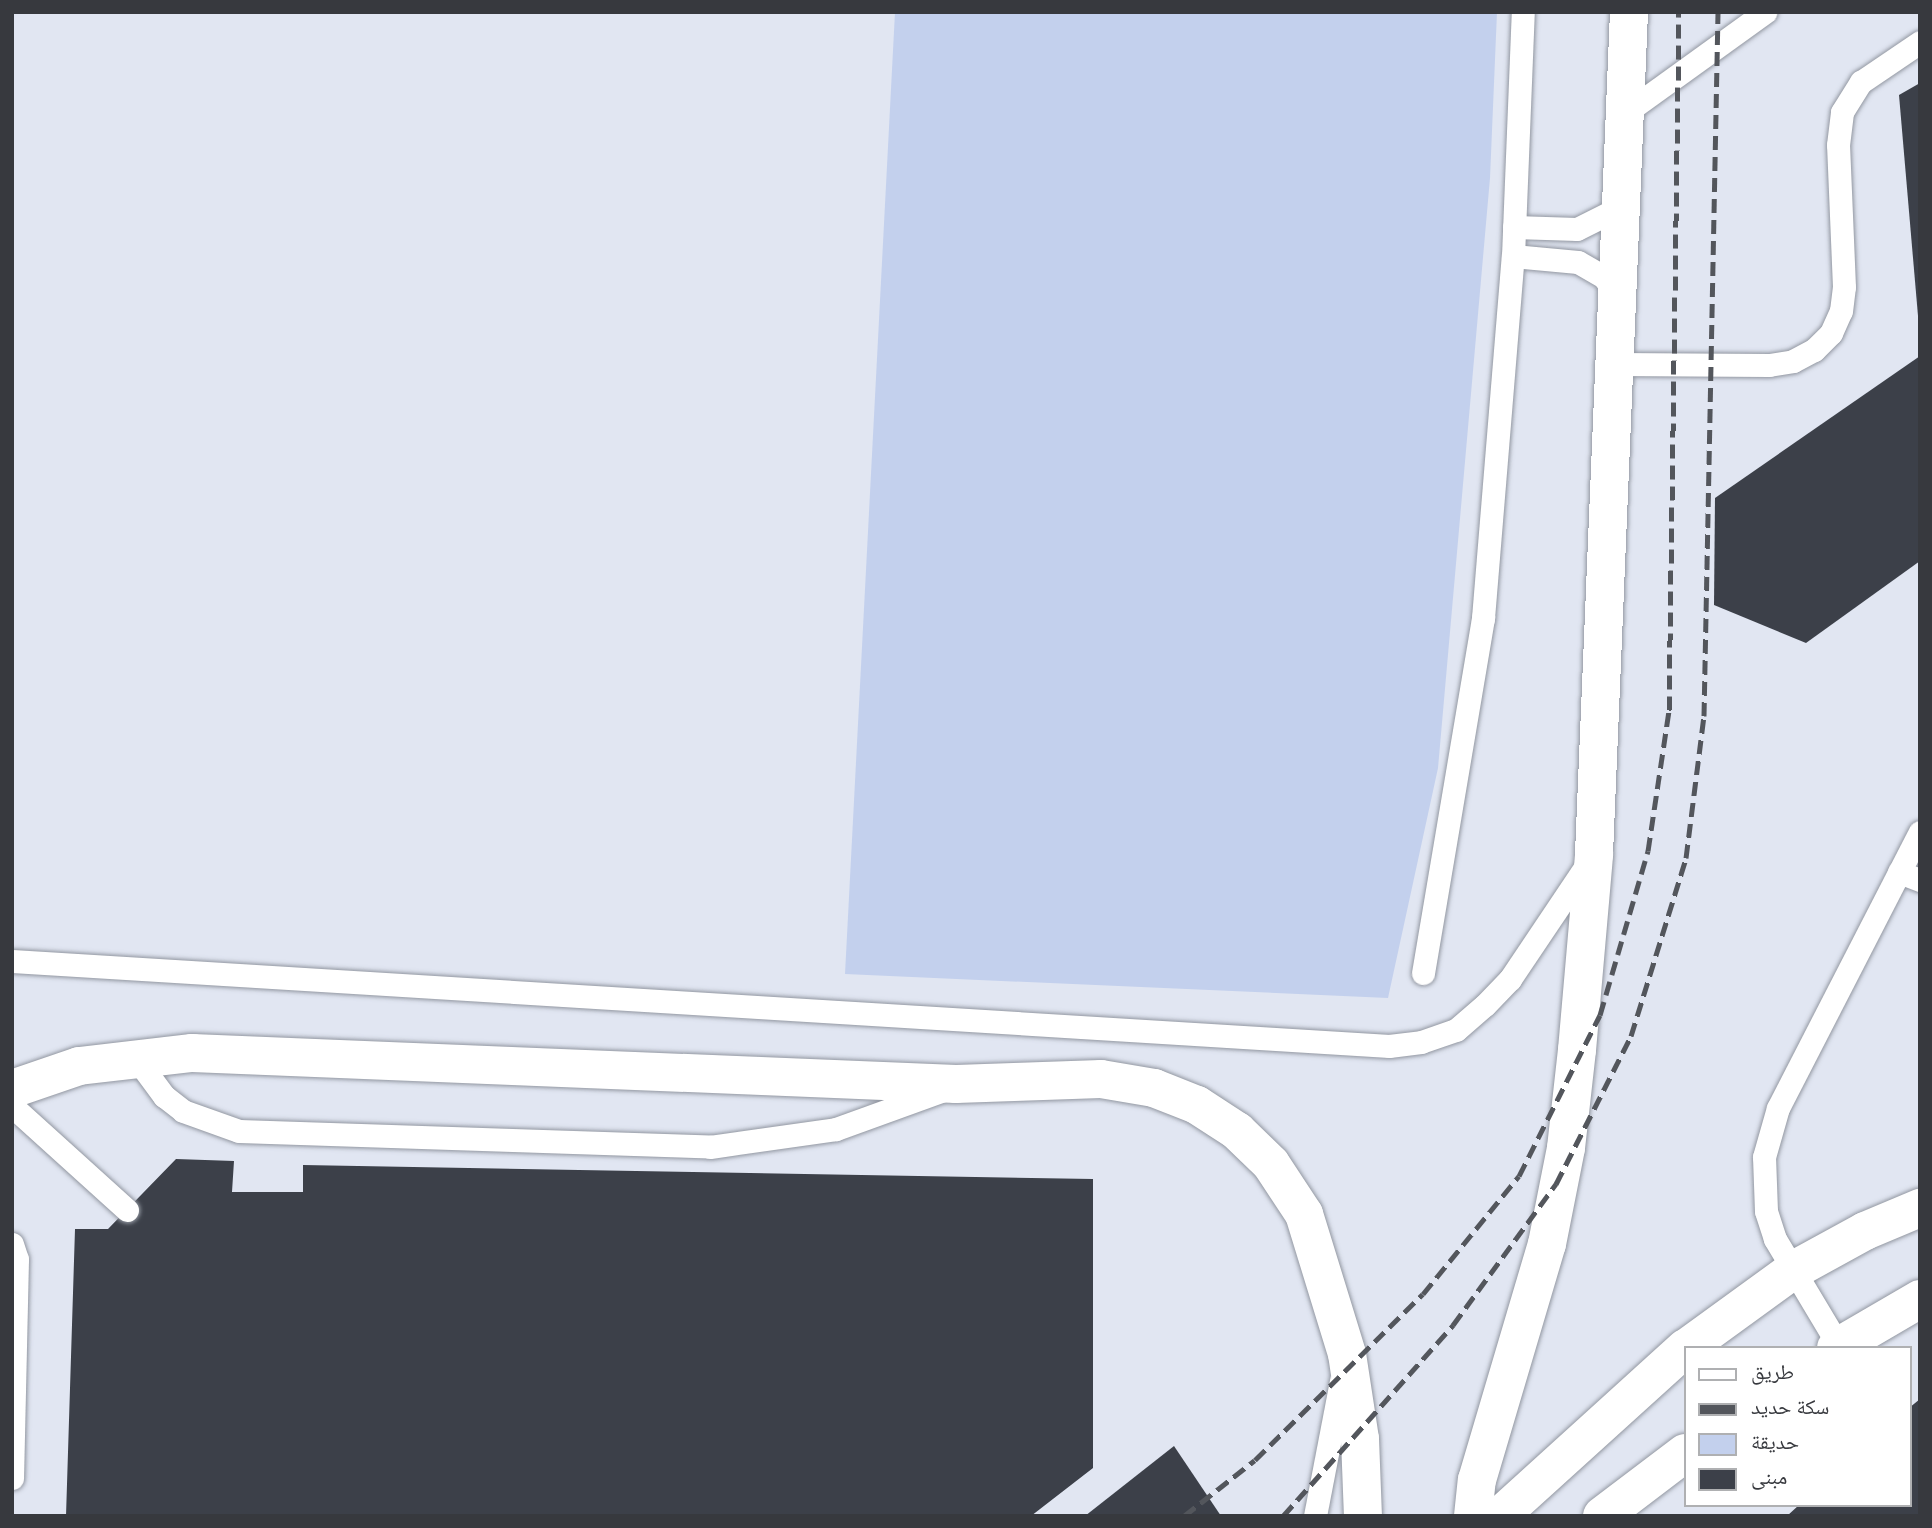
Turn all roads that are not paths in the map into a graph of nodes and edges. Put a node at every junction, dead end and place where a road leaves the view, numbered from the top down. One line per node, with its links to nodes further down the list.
1 (1523, 12): 7 (lane)
2 (1629, 12): 5 (main road)
3 (1765, 12): 5 (lane)
4 (1920, 42): 10 (lane)
5 (1625, 113): 6 (main road)
6 (1621, 207): 7 (lane); 9 (main road)
7 (1514, 226): 8 (lane)
8 (1513, 256): 9 (lane); 15 (lane)
9 (1617, 296): 10 (main road)
10 (1615, 364): 12 (main road)
11 (1920, 832): 13 (lane)
12 (1594, 855): 14 (lane); 34 (main road)
13 (1909, 876): 23 (lane)
14 (12, 961)
15 (1423, 973)
16 (135, 1057): 17 (main road); 17 (lane); 18 (main road)
17 (956, 1084): 29 (main road)
18 (12, 1089)
19 (12, 1106): 21 (lane)
20 (1920, 1208): 23 (main road)
21 (127, 1210)
22 (12, 1244): 31 (lane)
23 (1792, 1271): 25 (main road); 26 (lane)
24 (1920, 1299): 27 (main road)
25 (1688, 1346)
26 (1837, 1346)
27 (1840, 1346)
28 (1684, 1349): 35 (main road)
29 (1347, 1354): 32 (lane); 33 (main road)
30 (1684, 1454): 36 (main road)
31 (12, 1478)
32 (1315, 1516)
33 (1363, 1516)
34 (1473, 1516)
35 (1500, 1516)
36 (1602, 1516)

